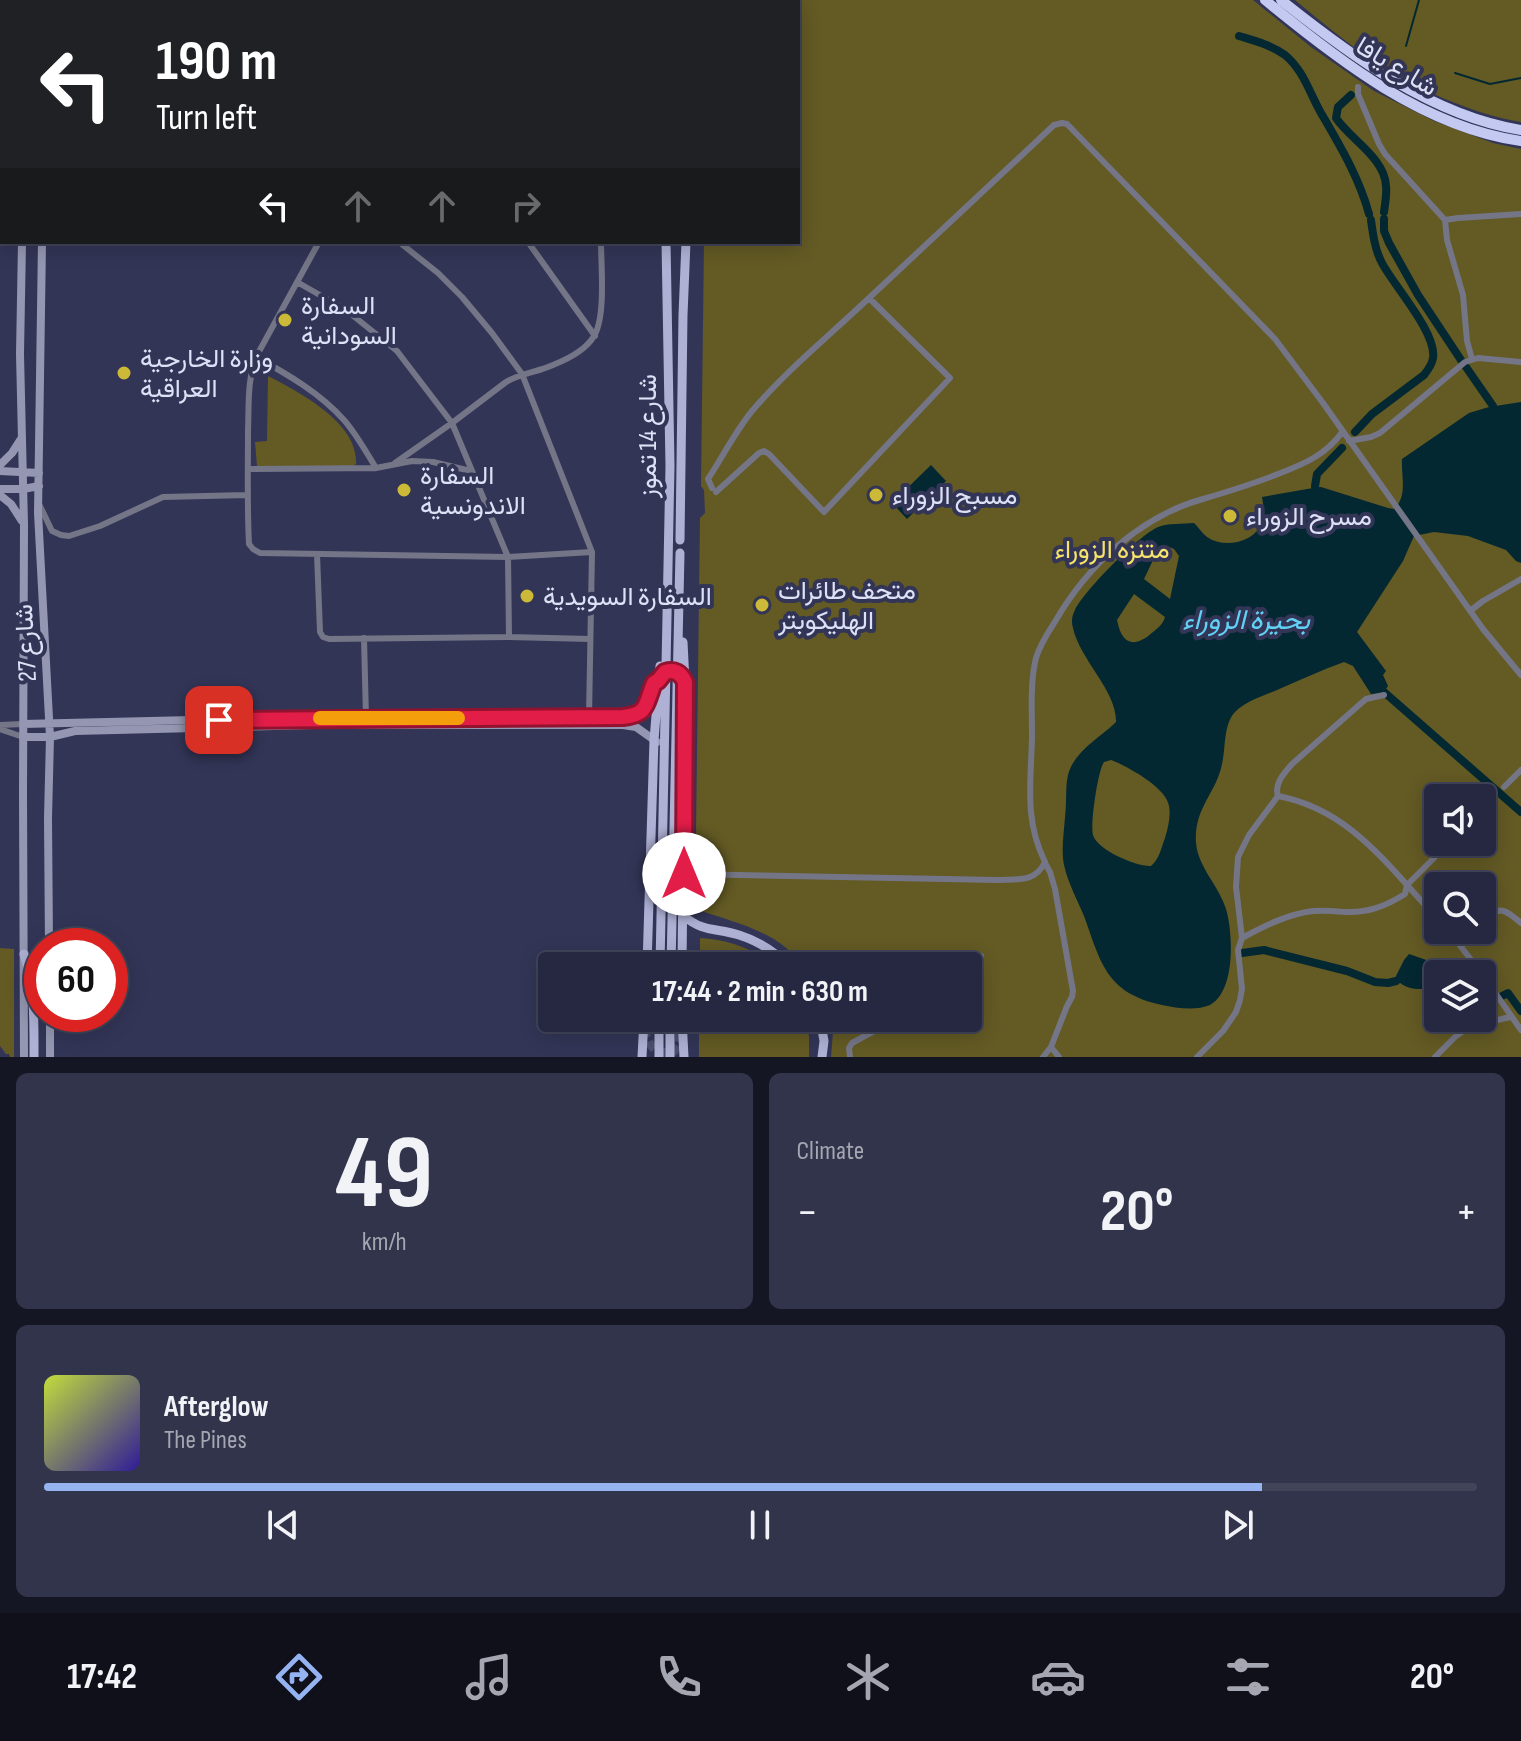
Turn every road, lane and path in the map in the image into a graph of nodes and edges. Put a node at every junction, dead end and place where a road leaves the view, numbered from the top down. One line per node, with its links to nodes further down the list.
1 (1265, 0): 5 (highway, شارع يافا)
2 (1281, 0): 4 (highway, شارع يافا)
3 (1358, 87): 7 (street)
4 (1521, 130)
5 (1521, 141)
6 (1521, 214): 7 (street)
7 (1445, 220): 22 (street)
8 (22, 244): 18 (main road, شارع 27)
9 (42, 244): 19 (main road, شارع 27)
10 (318, 244): 16 (street)
11 (402, 244): 24 (street)
12 (529, 244): 20 (street)
13 (601, 244): 20 (street)
14 (669, 244): 31 (main road, شارع 14 تموز)
15 (686, 244): 30 (main road, شارع 14 تموز)
16 (297, 282): 21 (street); 25 (street)
17 (869, 298): 17 (street); 26 (street)
18 (21, 321): 19 (main road); 27 (main road, شارع 27)
19 (41, 322): 37 (main road, شارع 27)
20 (595, 336): 24 (street)
21 (256, 357): 33 (street); 34 (street)
22 (1472, 359): 23 (street); 28 (street)
23 (1521, 362)
24 (522, 374): 25 (street); 45 (street)
25 (452, 423): 29 (street); 35 (street)
26 (1343, 431): 28 (street); 73 (street)
27 (22, 439): 32 (main road); 36 (main road, شارع 27)
28 (1349, 441): 51 (street)
29 (395, 463): 33 (street); 35 (street)
30 (681, 465): 31 (main road); 44 (main road, شارع 14 تموز)
31 (670, 466): 55 (main road, شارع 14 تموز)
32 (0, 468): 36 (main road)
33 (376, 468): 34 (street)
34 (248, 469): 41 (street)
35 (471, 471): 48 (street)
36 (23, 472): 37 (main road); 39 (main road, شارع 27)
37 (39, 473): 38 (main road, شارع 27)
38 (39, 486): 39 (main road); 42 (main road, شارع 27)
39 (23, 489): 40 (main road); 43 (main road, شارع 27)
40 (0, 492): 43 (main road)
41 (247, 495): 42 (street); 47 (street)
42 (38, 502): 61 (main road, شارع 27)
43 (24, 525): 62 (main road, شارع 27)
44 (680, 540)
45 (592, 552): 48 (street); 54 (street)
46 (680, 553): 50 (main road, شارع 14 تموز)
47 (317, 554): 48 (street); 53 (street)
48 (508, 557): 52 (street)
49 (1521, 579): 51 (street)
50 (679, 588): 55 (main road, شارع 14 تموز); 57 (main road, شارع 14 تموز)
51 (1470, 611): 56 (street)
52 (509, 637): 53 (street); 54 (street)
53 (364, 638): 60 (street)
54 (590, 639): 59 (street)
55 (667, 675): 57 (main road); 59 (main road); 66 (main road, شارع 14 تموز); 67 (main road, شارع 14 تموز); 69 (main road, شارع 14 تموز)
56 (1521, 675)
57 (685, 682): 74 (main road, شارع 14 تموز)
58 (1384, 695): 71 (street)
59 (589, 717): 60 (main road)
60 (366, 718): 61 (main road)
61 (49, 723): 62 (main road); 65 (main road, شارع 27)
62 (23, 724): 63 (street); 64 (main road, شارع 27)
63 (0, 727): 64 (street)
64 (23, 737): 65 (main road); 90 (main road, شارع 27)
65 (50, 737): 66 (main road); 82 (main road, شارع 27)
66 (654, 740): 67 (main road); 85 (main road, شارع 14 تموز)
67 (664, 748): 69 (main road, شارع 14 تموز)
68 (1521, 770): 70 (street)
69 (669, 771): 86 (main road); 87 (main road)
70 (1504, 787)
71 (1278, 796): 77 (street); 83 (street)
72 (1436, 856): 77 (street)
73 (1045, 862): 75 (street); 76 (street)
74 (684, 874): 75 (street); 80 (main road, شارع 14 تموز)
75 (1033, 876): 76 (street)
76 (1053, 881): 104 (street)
77 (1407, 885): 78 (street); 83 (street)
78 (1424, 904)
79 (1496, 911): 81 (street)
80 (684, 916): 88 (main road, شارع 14 تموز); 89 (main road)
81 (1521, 923)
82 (49, 928)
83 (1242, 938): 116 (street)
84 (1462, 946): 91 (street)
85 (647, 952)
86 (661, 952)
87 (671, 952)
88 (683, 952)
89 (772, 952)
90 (24, 954)
91 (1472, 960)
92 (1496, 996): 93 (street)
93 (1510, 1017): 94 (street); 117 (street)
94 (1521, 1030)
95 (24, 1032): 105 (main road, شارع 27)
96 (34, 1032): 106 (main road)
97 (50, 1032): 107 (main road)
98 (643, 1032): 108 (main road)
99 (659, 1032): 109 (main road, bridge)
100 (670, 1032): 110 (main road, bridge)
101 (683, 1032): 111 (main road)
102 (822, 1032): 112 (main road)
103 (872, 1032): 113 (street)
104 (1051, 1047): 114 (street); 115 (street)
105 (24, 1057)
106 (34, 1057)
107 (50, 1057)
108 (642, 1057)
109 (659, 1057)
110 (670, 1057)
111 (684, 1057)
112 (822, 1057)
113 (850, 1057)
114 (1043, 1057)
115 (1059, 1057)
116 (1197, 1057)
117 (1435, 1057)

